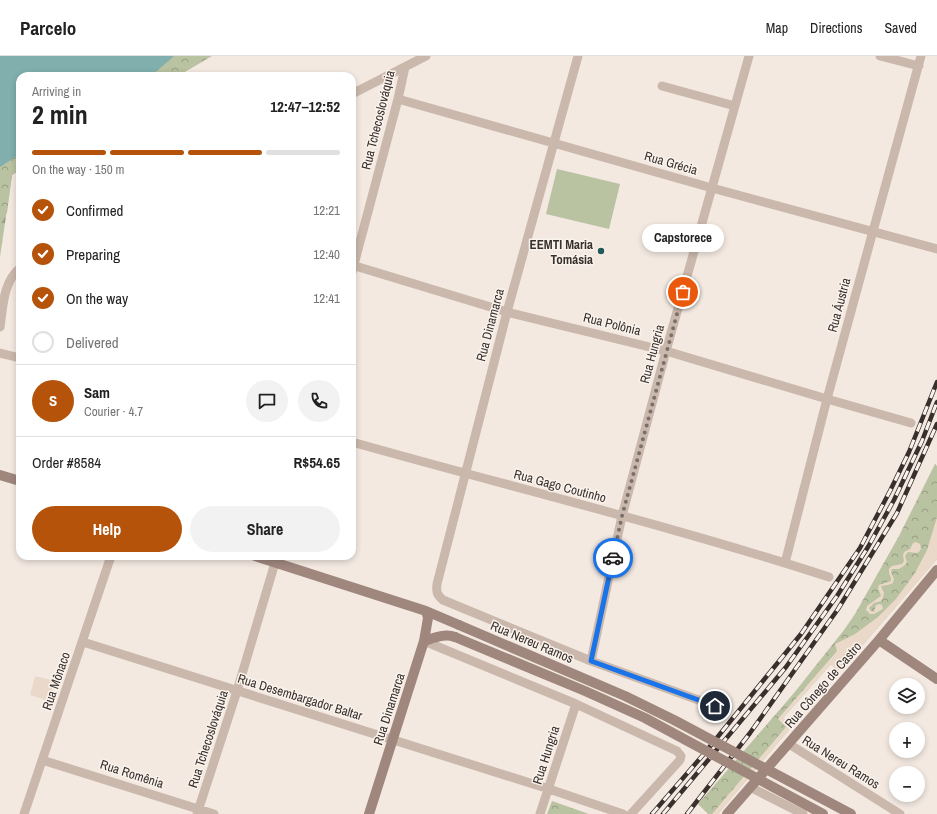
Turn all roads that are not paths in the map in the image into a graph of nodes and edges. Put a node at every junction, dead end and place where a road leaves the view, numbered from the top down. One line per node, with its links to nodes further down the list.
1 (426, 56): 7 (street)
2 (578, 56): 12 (street, Rua Dinamarca)
3 (749, 56): 11 (street, Rua Hungria)
4 (880, 56): 6 (street)
5 (921, 56): 6 (street, Rua Áustria)
6 (919, 66): 14 (street, Rua Áustria)
7 (405, 67): 9 (street); 10 (street, Rua Tchecoslováquia)
8 (662, 86): 11 (street)
9 (356, 92)
10 (398, 100): 12 (street, Rua Grécia); 16 (street, Rua Tchecoslováquia)
11 (735, 106): 13 (street, Rua Hungria)
12 (553, 143): 13 (street, Rua Grécia); 19 (street, Rua Dinamarca)
13 (712, 188): 14 (street, Rua Grécia); 21 (street, Rua Hungria)
14 (873, 233): 15 (street, Rua Grécia); 24 (street, Rua Áustria)
15 (937, 249)
16 (356, 256)
17 (356, 268): 19 (street, Rua Polônia)
18 (16, 272): 20 (street)
19 (507, 312): 21 (street, Rua Polônia); 27 (street, Rua Dinamarca)
20 (0, 327)
21 (666, 351): 24 (street, Rua Polônia); 30 (street, Rua Hungria)
22 (0, 353): 23 (street)
23 (16, 357)
24 (826, 399): 25 (street, Rua Polônia); 34 (street, Rua Áustria)
25 (911, 423)
26 (356, 443): 27 (street, Rua Gago Coutinho)
27 (466, 474): 30 (street, Rua Gago Coutinho); 37 (street, Rua Dinamarca)
28 (0, 475): 29 (street)
29 (16, 480)
30 (622, 516): 34 (street, Rua Gago Coutinho); 42 (street, Rua Hungria)
31 (110, 560): 40 (street, Rua Mônaco)
32 (276, 560): 44 (street, Rua Tchecoslováquia)
33 (279, 560): 38 (street, Rua Nereu Ramos)
34 (785, 563): 36 (street, Rua Gago Coutinho)
35 (937, 570): 39 (street, Rua Cônego de Castro)
36 (829, 577)
37 (443, 600): 42 (street, Rua Nereu Ramos)
38 (426, 611): 41 (street, Rua Dinamarca); 62 (street, Rua Nereu Ramos, bridge)
39 (879, 640): 43 (street); 48 (street, Rua Cônego de Castro)
40 (83, 642): 44 (street, Rua Desembargador Baltar); 49 (street, Rua Mônaco)
41 (424, 642): 45 (street); 47 (street, Rua Dinamarca); 61 (street, Rua Nereu Ramos, bridge)
42 (591, 661): 46 (street, Rua Nereu Ramos)
43 (937, 679)
44 (238, 691): 47 (street, Rua Desembargador Baltar); 52 (street, Rua Tchecoslováquia)
45 (576, 704): 51 (street, Rua Hungria); 58 (street)
46 (726, 707)
47 (393, 740): 51 (street, Rua Desembargador Baltar); 55 (street, Rua Dinamarca)
48 (789, 744): 50 (street, Rua Cônego de Castro); 63 (street, Rua Nereu Ramos)
49 (42, 760): 52 (street, Rua Romênia); 53 (street, Rua Mônaco)
50 (750, 787): 59 (street, Rua Cônego de Castro); 60 (street)
51 (549, 789): 56 (street, Rua Hungria); 57 (street, Rua Desembargador Baltar)
52 (198, 812): 54 (street, Rua Romênia)
53 (24, 814)
54 (214, 814)
55 (369, 814)
56 (540, 814)
57 (623, 814)
58 (632, 814)
59 (727, 814)
60 (804, 814)
61 (823, 814)
62 (851, 814)
63 (900, 814)

